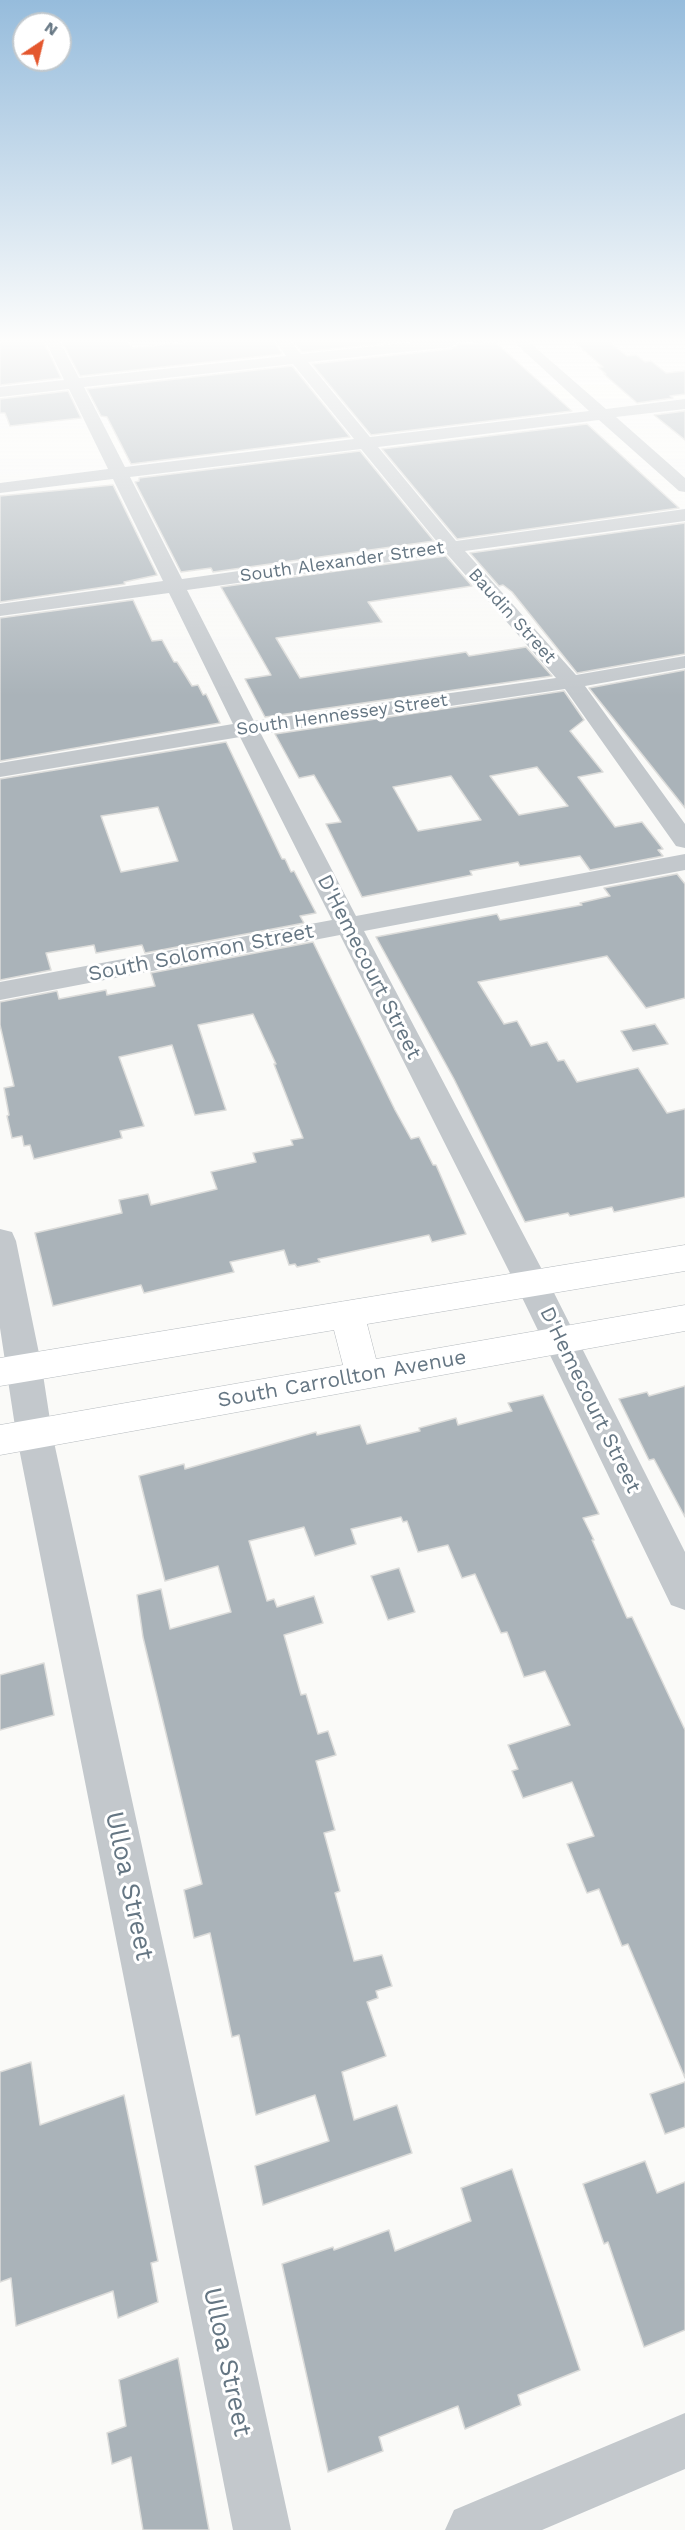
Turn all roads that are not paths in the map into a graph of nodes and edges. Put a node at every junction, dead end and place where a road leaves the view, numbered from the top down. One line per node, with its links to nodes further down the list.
1 (111, 460): 5 (street, D'Hemecourt Street)
2 (228, 460): 5 (street)
3 (378, 460): 9 (street, Baudin Street)
4 (655, 460): 6 (street)
5 (117, 474): 7 (street); 10 (street, D'Hemecourt Street)
6 (685, 487)
7 (0, 488)
8 (685, 515): 9 (street, South Alexander Street)
9 (451, 548): 10 (street, South Alexander Street); 13 (street, Baudin Street)
10 (175, 585): 11 (street, South Alexander Street); 14 (street, D'Hemecourt Street)
11 (0, 610)
12 (685, 662): 13 (street, South Hennessey Street)
13 (571, 682): 14 (street, South Hennessey Street); 16 (street, Baudin Street)
14 (247, 729): 15 (street, South Hennessey Street); 18 (street, D'Hemecourt Street)
15 (0, 770)
16 (685, 842)
17 (685, 862): 18 (street, South Solomon Street)
18 (347, 925): 19 (street, South Solomon Street); 22 (street, D'Hemecourt Street)
19 (0, 991)
20 (0, 1241): 26 (street, Ulloa Street)
21 (685, 1257): 22 (main road)
22 (532, 1283): 23 (main road); 25 (street, D'Hemecourt Street)
23 (347, 1314): 26 (main road); 27 (main road)
24 (685, 1318): 25 (main road, South Carrollton Avenue)
25 (559, 1340): 27 (main road, South Carrollton Avenue); 29 (street, D'Hemecourt Street)
26 (13, 1370): 28 (street, Ulloa Street)
27 (363, 1375): 28 (main road, South Carrollton Avenue)
28 (17, 1436): 31 (street, Ulloa Street)
29 (685, 1593)
30 (685, 2441): 32 (street)
31 (262, 2530)
32 (474, 2530)

